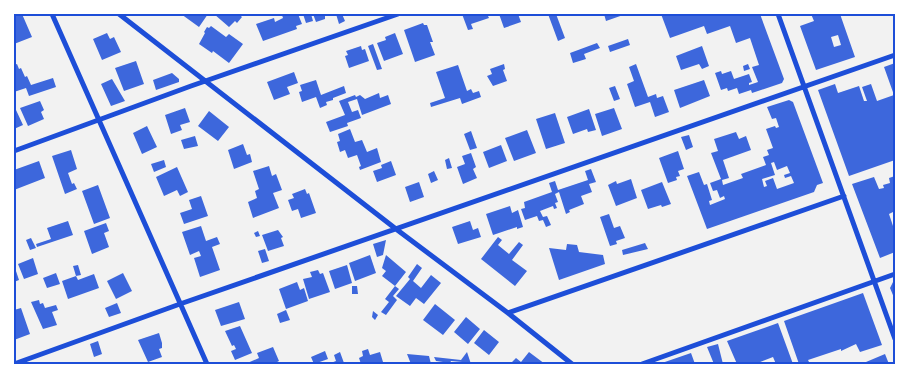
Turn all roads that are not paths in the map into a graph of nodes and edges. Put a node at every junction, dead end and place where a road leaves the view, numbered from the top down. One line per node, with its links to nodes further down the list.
1 (52, 14): 8 (street)
2 (119, 14): 6 (street)
3 (398, 14): 6 (street)
4 (778, 14): 7 (street)
5 (895, 55): 7 (street)
6 (206, 81): 8 (street); 11 (street)
7 (805, 88): 10 (street); 11 (street)
8 (100, 120): 9 (street); 14 (street)
9 (14, 151)
10 (844, 196): 13 (street); 15 (street)
11 (396, 229): 14 (street); 15 (street)
12 (895, 274): 13 (street)
13 (874, 282): 16 (street); 20 (street)
14 (180, 304): 17 (street); 18 (street)
15 (508, 313): 19 (street)
16 (895, 339)
17 (14, 364)
18 (206, 364)
19 (572, 364)
20 (642, 364)

